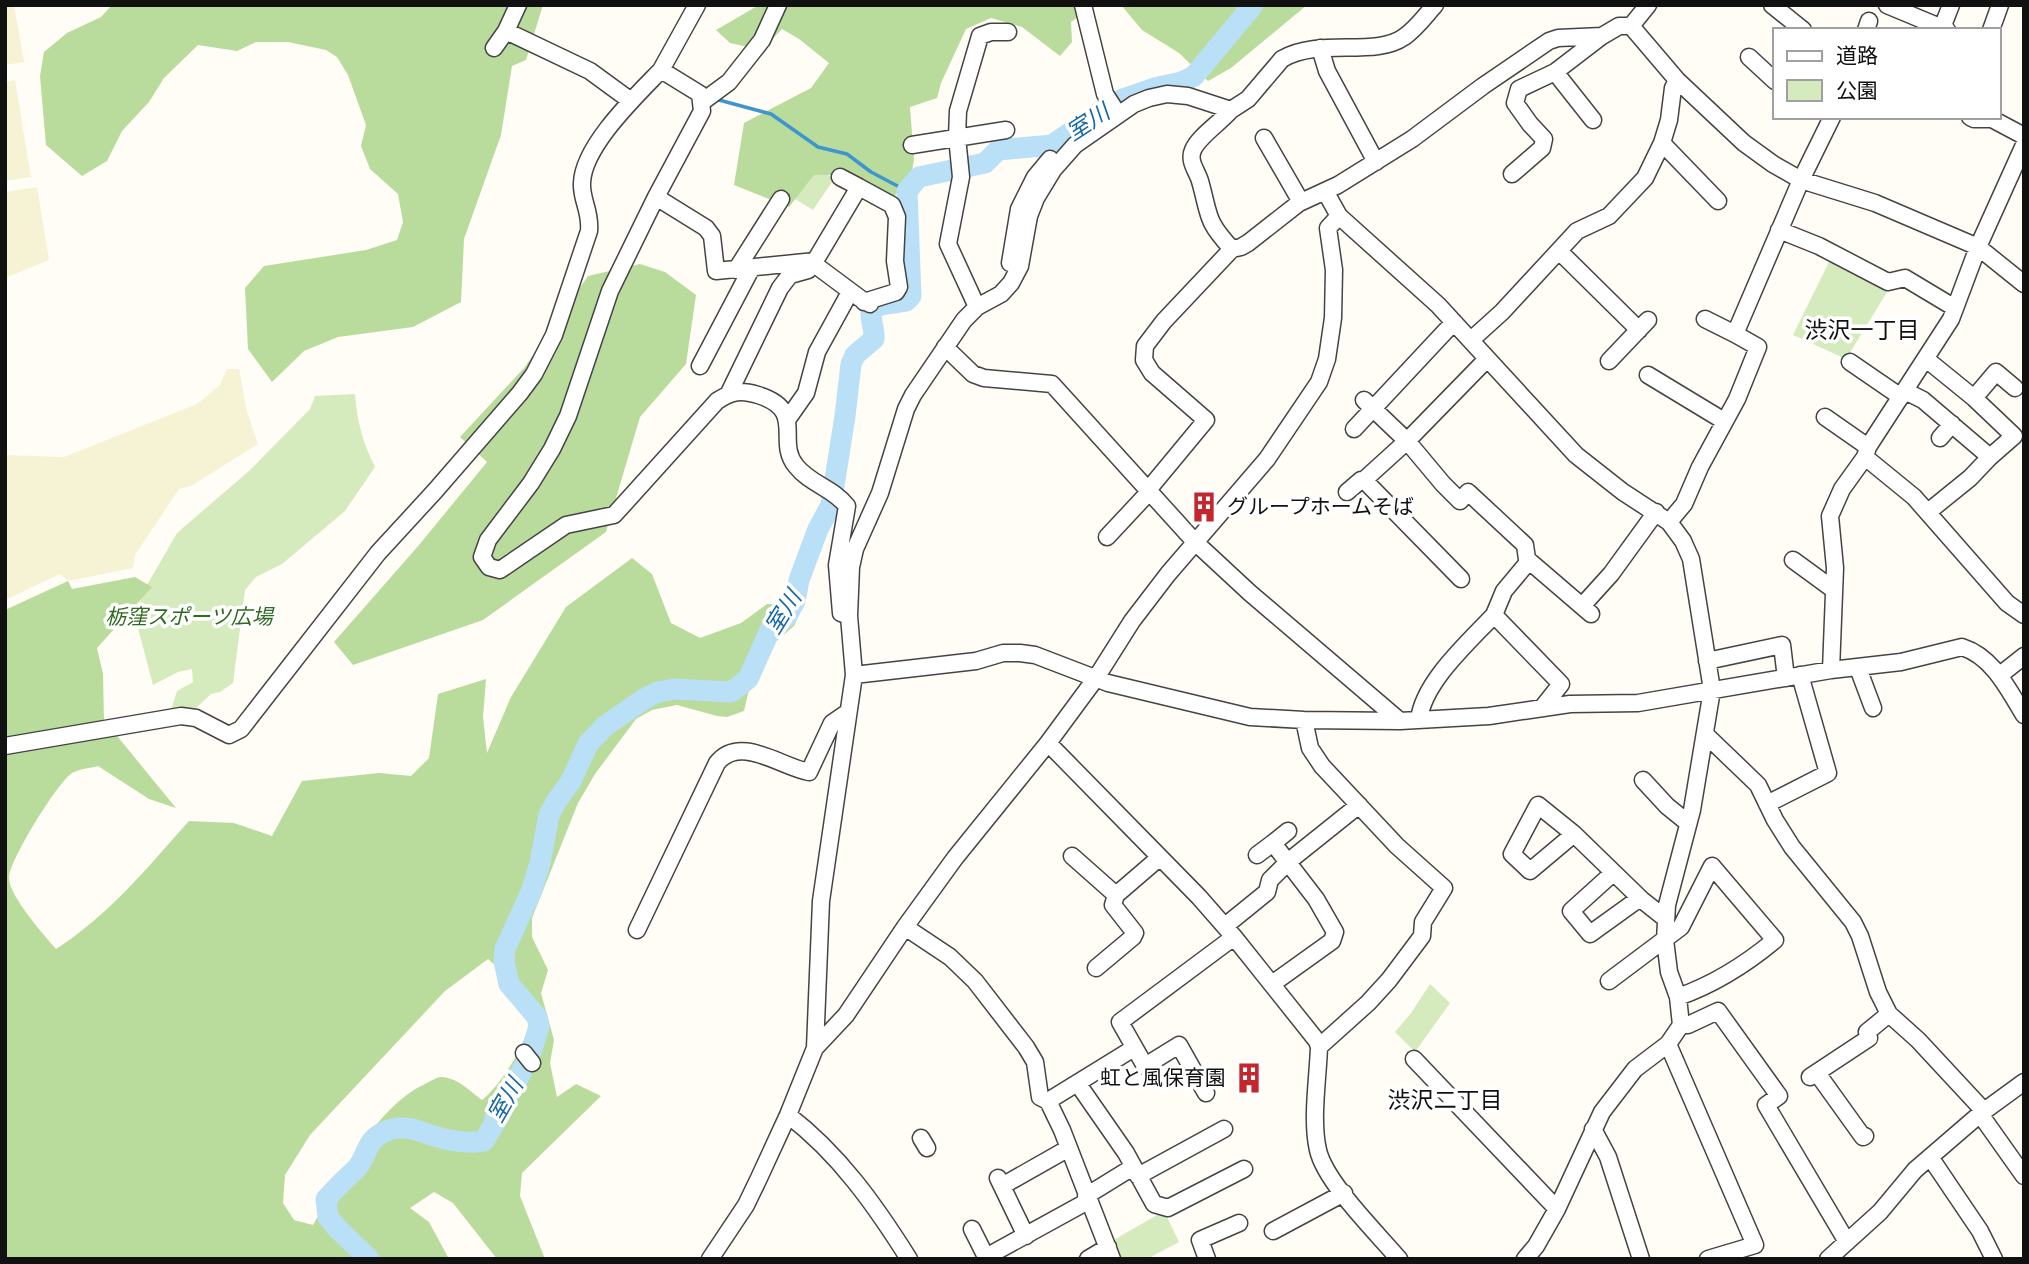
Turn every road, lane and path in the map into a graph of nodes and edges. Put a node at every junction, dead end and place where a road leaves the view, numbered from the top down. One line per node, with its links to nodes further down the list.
1 (518, 5): 16 (street)
2 (697, 5): 22 (street)
3 (778, 5): 27 (street)
4 (1083, 5): 29 (street)
5 (1435, 5): 20 (street)
6 (1648, 5): 11 (street)
7 (1772, 5): 12 (street)
8 (1888, 5): 13 (street)
9 (1951, 5): 14 (street)
10 (2000, 5): 15 (street)
11 (1631, 26): 18 (street); 25 (street)
12 (1801, 28)
13 (1943, 28)
14 (1945, 28)
15 (1992, 28)
16 (506, 31): 19 (street); 26 (street)
17 (1007, 32): 37 (street)
18 (1602, 36): 23 (street); 42 (street)
19 (494, 48)
20 (1320, 48): 28 (street); 42 (street)
21 (1749, 57): 24 (street)
22 (661, 70): 26 (street); 27 (street)
23 (1555, 72): 34 (street); 44 (street)
24 (1773, 79)
25 (1677, 80): 39 (street); 46 (street)
26 (631, 101): 121 (street)
27 (702, 102): 49 (street)
28 (1231, 110): 29 (street); 56 (street)
29 (1116, 112): 62 (street)
30 (1831, 119): 46 (street)
31 (1973, 119): 33 (street)
32 (1992, 119): 36 (street)
33 (1992, 119)
34 (1593, 120)
35 (1006, 130): 37 (street)
36 (2024, 136)
37 (957, 137): 40 (street); 62 (street)
38 (1264, 138): 52 (street)
39 (1662, 143): 51 (street); 57 (street)
40 (912, 145)
41 (2024, 145): 43 (street)
42 (1376, 162): 48 (street)
43 (2018, 173): 55 (street)
44 (1512, 174)
45 (840, 177): 47 (street)
46 (1801, 180): 54 (street); 55 (street)
47 (859, 187): 58 (street); 61 (street)
48 (1325, 191): 52 (street); 53 (street)
49 (656, 197): 59 (street); 76 (street)
50 (781, 199): 59 (street)
51 (1718, 201)
52 (1301, 202): 56 (street)
53 (1339, 216): 65 (street); 95 (street)
54 (1779, 230): 63 (street); 66 (street)
55 (1978, 247): 60 (street); 63 (street)
56 (1232, 248): 90 (street)
57 (1559, 251): 67 (street); 71 (street)
58 (817, 264): 59 (street); 61 (street); 76 (street)
59 (743, 270): 73 (street)
60 (2024, 284)
61 (850, 292): 81 (street)
62 (976, 305): 68 (street)
63 (1955, 308): 70 (street)
64 (1705, 318): 66 (street)
65 (1454, 322): 67 (street); 79 (street)
66 (1735, 334): 82 (street)
67 (1471, 340): 69 (street)
68 (945, 347): 90 (street); 102 (street)
69 (1487, 359): 86 (street); 93 (street)
70 (1926, 359): 77 (street); 78 (street)
71 (1609, 361)
72 (1850, 362): 77 (street)
73 (700, 366)
74 (1648, 375): 82 (street)
75 (2015, 388): 78 (street)
76 (729, 393): 81 (street)
77 (1903, 394): 83 (street); 87 (street)
78 (1974, 398): 88 (street)
79 (1369, 404): 84 (street); 86 (street)
80 (1825, 417): 87 (street)
81 (787, 421): 102 (street)
82 (1724, 421): 93 (street)
83 (1952, 424): 85 (street); 88 (street)
84 (1354, 429)
85 (1940, 438)
86 (1407, 441): 89 (street); 97 (street)
87 (1867, 452): 92 (street); 99 (street)
88 (1990, 457): 92 (street)
89 (1364, 480): 91 (street); 98 (street)
90 (1149, 491): 94 (street); 95 (street)
91 (1347, 492)
92 (1928, 512): 101 (street)
93 (1662, 517): 97 (street); 104 (street)
94 (1107, 537)
95 (1195, 542): 110 (street); 117 (street)
96 (1793, 560): 99 (street)
97 (1529, 561): 100 (street)
98 (1461, 579)
99 (1834, 590): 106 (street)
100 (1494, 615): 112 (street); 118 (street)
101 (2024, 615)
102 (849, 616): 107 (street)
103 (2024, 656): 108 (street)
104 (1707, 661): 109 (street); 111 (street)
105 (1858, 668): 106 (street); 108 (street); 113 (street)
106 (1831, 670): 109 (street)
107 (854, 675): 110 (street); 114 (street)
108 (2000, 675): 115 (street)
109 (1793, 677): 111 (street); 123 (street)
110 (1096, 678): 116 (street); 120 (street)
111 (1712, 690): 112 (street); 119 (street)
112 (1542, 708): 118 (street)
113 (1873, 708)
114 (848, 712): 138 (street); 149 (street)
115 (2024, 715)
116 (1304, 720): 117 (street); 124 (street)
117 (1400, 720): 118 (street)
118 (1419, 720)
119 (1705, 734): 123 (street); 125 (street)
120 (1048, 743): 131 (street); 137 (street)
121 (5, 746)
122 (1643, 780): 125 (street)
123 (1767, 804): 145 (street)
124 (1359, 805): 132 (street); 148 (street)
125 (1688, 823): 136 (street)
126 (1288, 831): 128 (street)
127 (1574, 834): 133 (street)
128 (1273, 843): 129 (street); 132 (street)
129 (1257, 855)
130 (1072, 856): 134 (street)
131 (1159, 858): 134 (street); 139 (street)
132 (1289, 861): 139 (street); 143 (street)
133 (1613, 873): 135 (street); 135 (street)
134 (1116, 895): 141 (street)
135 (1640, 898): 136 (street)
136 (1666, 919): 140 (street)
137 (905, 927): 149 (street); 155 (street)
138 (637, 930)
139 (1230, 932): 143 (street); 150 (street)
140 (1665, 940): 142 (street); 144 (street); 144 (street)
141 (1096, 968)
142 (1609, 981)
143 (1272, 984): 148 (street)
144 (1678, 997): 146 (street)
145 (1889, 1014): 156 (street); 160 (street)
146 (1681, 1025): 147 (street); 173 (street)
147 (1668, 1044): 159 (street); 183 (street)
148 (1319, 1047): 166 (street)
149 (815, 1048): 157 (street)
150 (1134, 1048): 153 (street); 154 (street)
151 (1414, 1059): 168 (street)
152 (2024, 1082): 156 (street)
153 (1078, 1084): 155 (street); 164 (street)
154 (1206, 1093)
155 (1048, 1101): 161 (street)
156 (1982, 1113): 162 (street); 165 (street)
157 (788, 1115): 176 (street); 177 (street)
158 (1224, 1129): 164 (street)
159 (1593, 1129): 168 (street); 182 (street)
160 (1865, 1136)
161 (1069, 1148): 167 (street); 172 (street)
162 (1930, 1157): 173 (street); 175 (street)
163 (1244, 1169): 164 (street)
164 (1135, 1172): 167 (street)
165 (2024, 1176)
166 (1344, 1194): 171 (street); 180 (street)
167 (1087, 1198): 172 (street); 174 (street)
168 (1557, 1209): 181 (street)
169 (1239, 1223): 179 (street)
170 (972, 1229): 172 (street)
171 (1273, 1231)
172 (1026, 1236)
173 (1839, 1252)
174 (1110, 1253): 178 (street)
175 (1992, 1253): 184 (street)
176 (710, 1259)
177 (909, 1259)
178 (1088, 1259)
179 (1208, 1259)
180 (1399, 1259)
181 (1525, 1259)
182 (1642, 1259)
183 (1707, 1259)
184 (1975, 1259)

